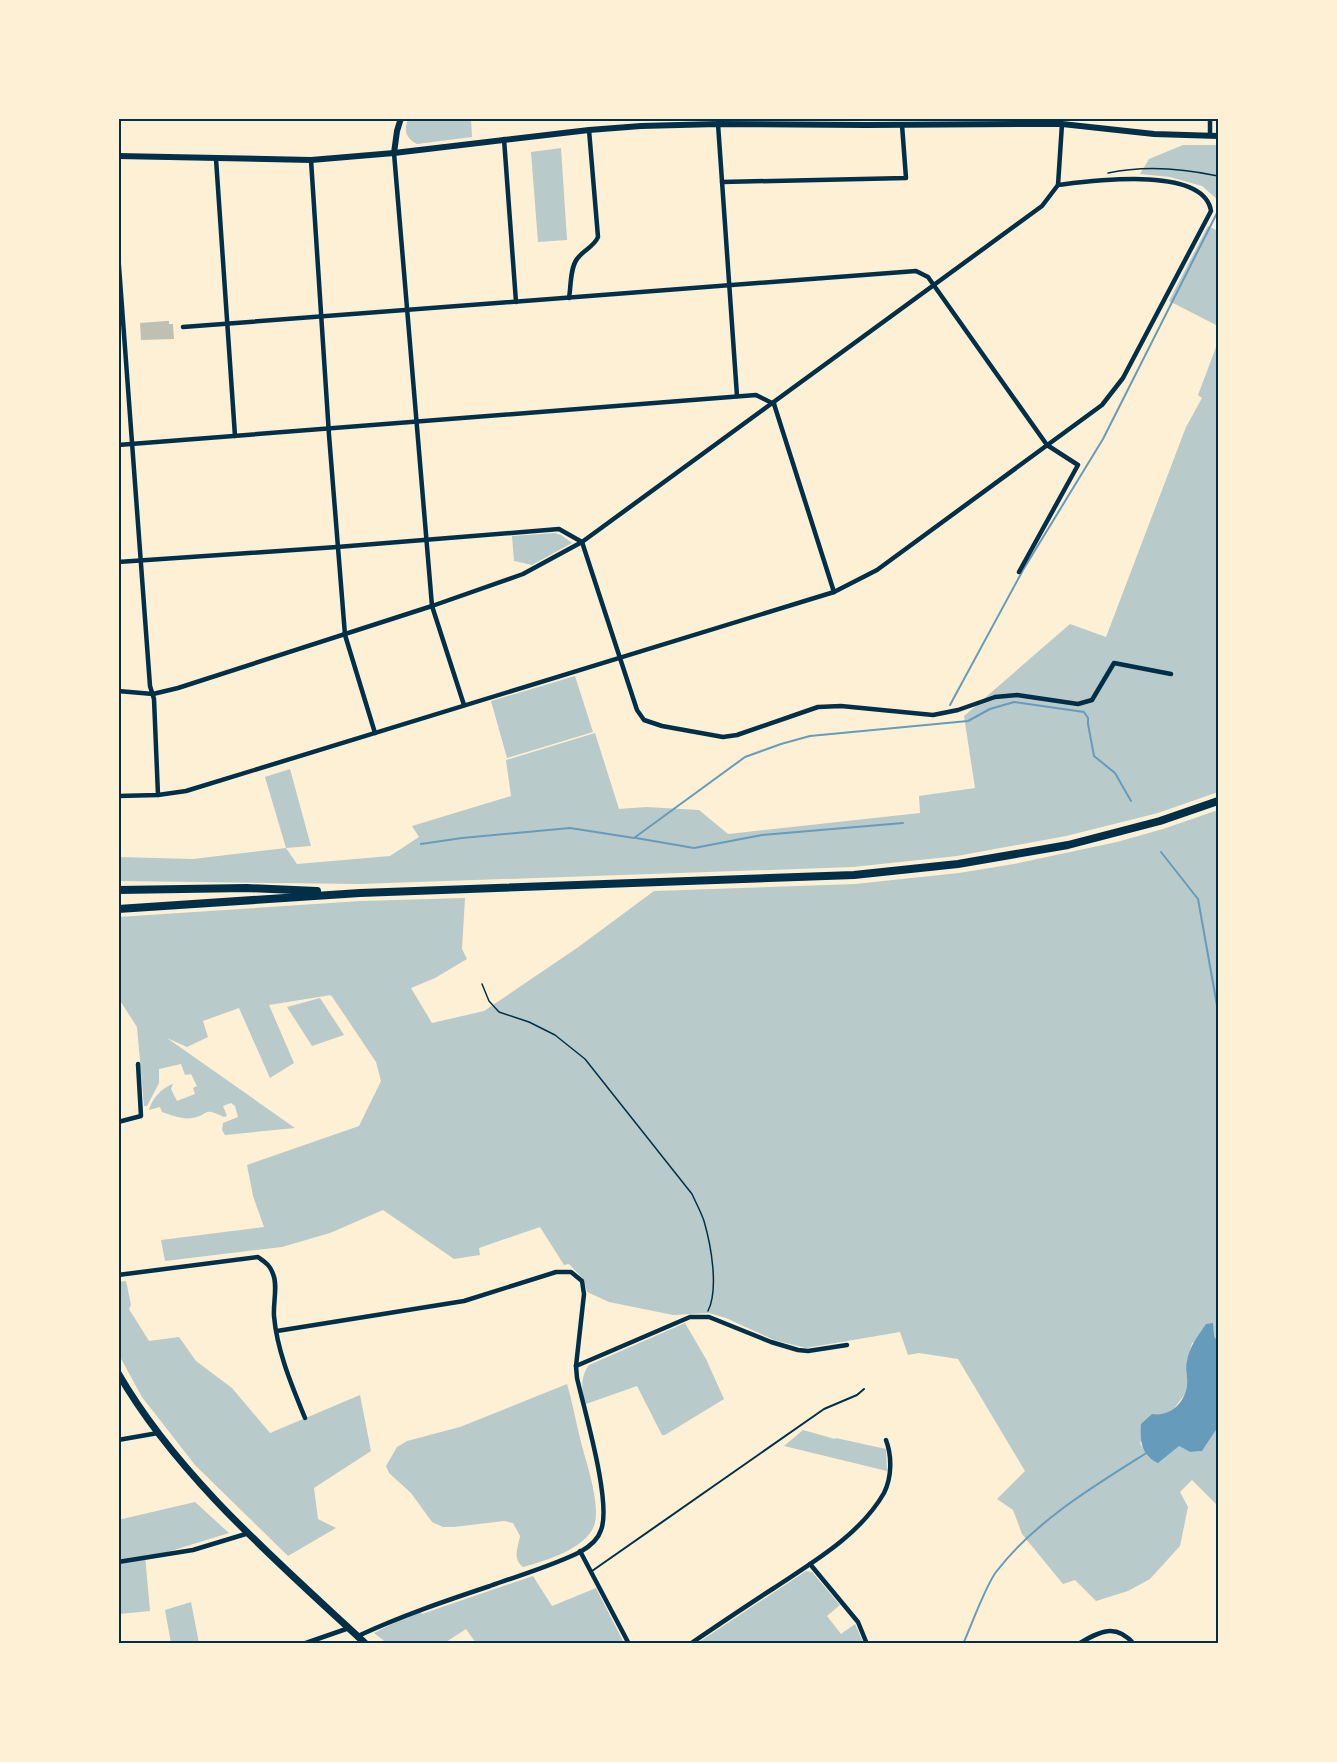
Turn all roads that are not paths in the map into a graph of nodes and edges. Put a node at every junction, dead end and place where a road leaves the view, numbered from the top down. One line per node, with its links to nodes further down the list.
1 (401, 118): 13 (street)
2 (1210, 118): 10 (street)
3 (937, 121): 4 (street); 8 (street)
4 (1028, 121): 7 (street)
5 (865, 122): 6 (street); 8 (street)
6 (718, 124): 9 (street); 17 (street)
7 (1062, 124): 10 (street); 18 (street)
8 (902, 125): 17 (street)
9 (590, 130): 12 (street); 22 (street)
10 (1210, 136): 11 (street)
11 (1218, 136)
12 (504, 139): 13 (street); 23 (street)
13 (394, 153): 16 (street); 24 (street)
14 (118, 156): 15 (street)
15 (216, 159): 16 (street); 26 (street)
16 (311, 160): 25 (street)
17 (722, 183): 21 (street)
18 (1058, 185): 20 (street); 36 (street)
19 (118, 253): 28 (street)
20 (933, 285): 21 (street); 30 (street); 36 (street)
21 (729, 286): 22 (street); 29 (street)
22 (569, 298): 23 (street)
23 (516, 302): 24 (street)
24 (407, 311): 25 (street); 31 (street)
25 (321, 318): 26 (street); 32 (street)
26 (227, 324): 27 (street); 33 (street)
27 (183, 327)
28 (121, 332): 34 (street)
29 (737, 396): 30 (street); 31 (street)
30 (774, 404): 38 (street); 43 (street)
31 (416, 421): 32 (street); 37 (street)
32 (329, 429): 33 (street); 39 (street)
33 (236, 436): 34 (street)
34 (131, 444): 35 (street); 40 (street)
35 (118, 445)
36 (1047, 445): 42 (street); 43 (street)
37 (426, 540): 38 (street); 39 (street); 44 (street)
38 (582, 542): 44 (street); 46 (street)
39 (338, 547): 40 (street); 45 (street)
40 (140, 561): 41 (street); 49 (street)
41 (118, 562)
42 (1019, 572)
43 (834, 592): 46 (street)
44 (432, 606): 45 (street); 50 (street)
45 (345, 635): 49 (street); 51 (street)
46 (619, 658): 47 (street); 50 (street)
47 (1171, 674)
48 (118, 691): 49 (street)
49 (153, 694): 52 (street)
50 (464, 705): 51 (street)
51 (375, 733): 52 (street)
52 (158, 795): 53 (street)
53 (118, 796)
54 (1218, 801): 56 (main road)
55 (118, 890): 56 (main road)
56 (360, 893): 57 (main road)
57 (118, 909)
58 (138, 1064): 59 (street)
59 (118, 1122)
60 (118, 1275): 61 (street)
61 (277, 1331): 63 (street); 66 (street)
62 (847, 1345): 63 (street)
63 (576, 1366): 71 (street)
64 (118, 1373): 67 (main road)
65 (864, 1389): 74 (lane)
66 (305, 1418)
67 (158, 1433): 68 (street); 70 (main road)
68 (118, 1440)
69 (886, 1440): 73 (street)
70 (249, 1533): 72 (street); 75 (main road)
71 (580, 1551): 74 (street); 76 (street)
72 (118, 1562)
73 (810, 1564): 80 (street); 81 (street)
74 (591, 1572): 79 (street)
75 (349, 1628): 76 (main road); 77 (street)
76 (358, 1636): 78 (main road)
77 (303, 1644)
78 (366, 1644)
79 (629, 1644)
80 (690, 1644)
81 (867, 1644)
82 (1078, 1644): 83 (street)
83 (1134, 1644)

